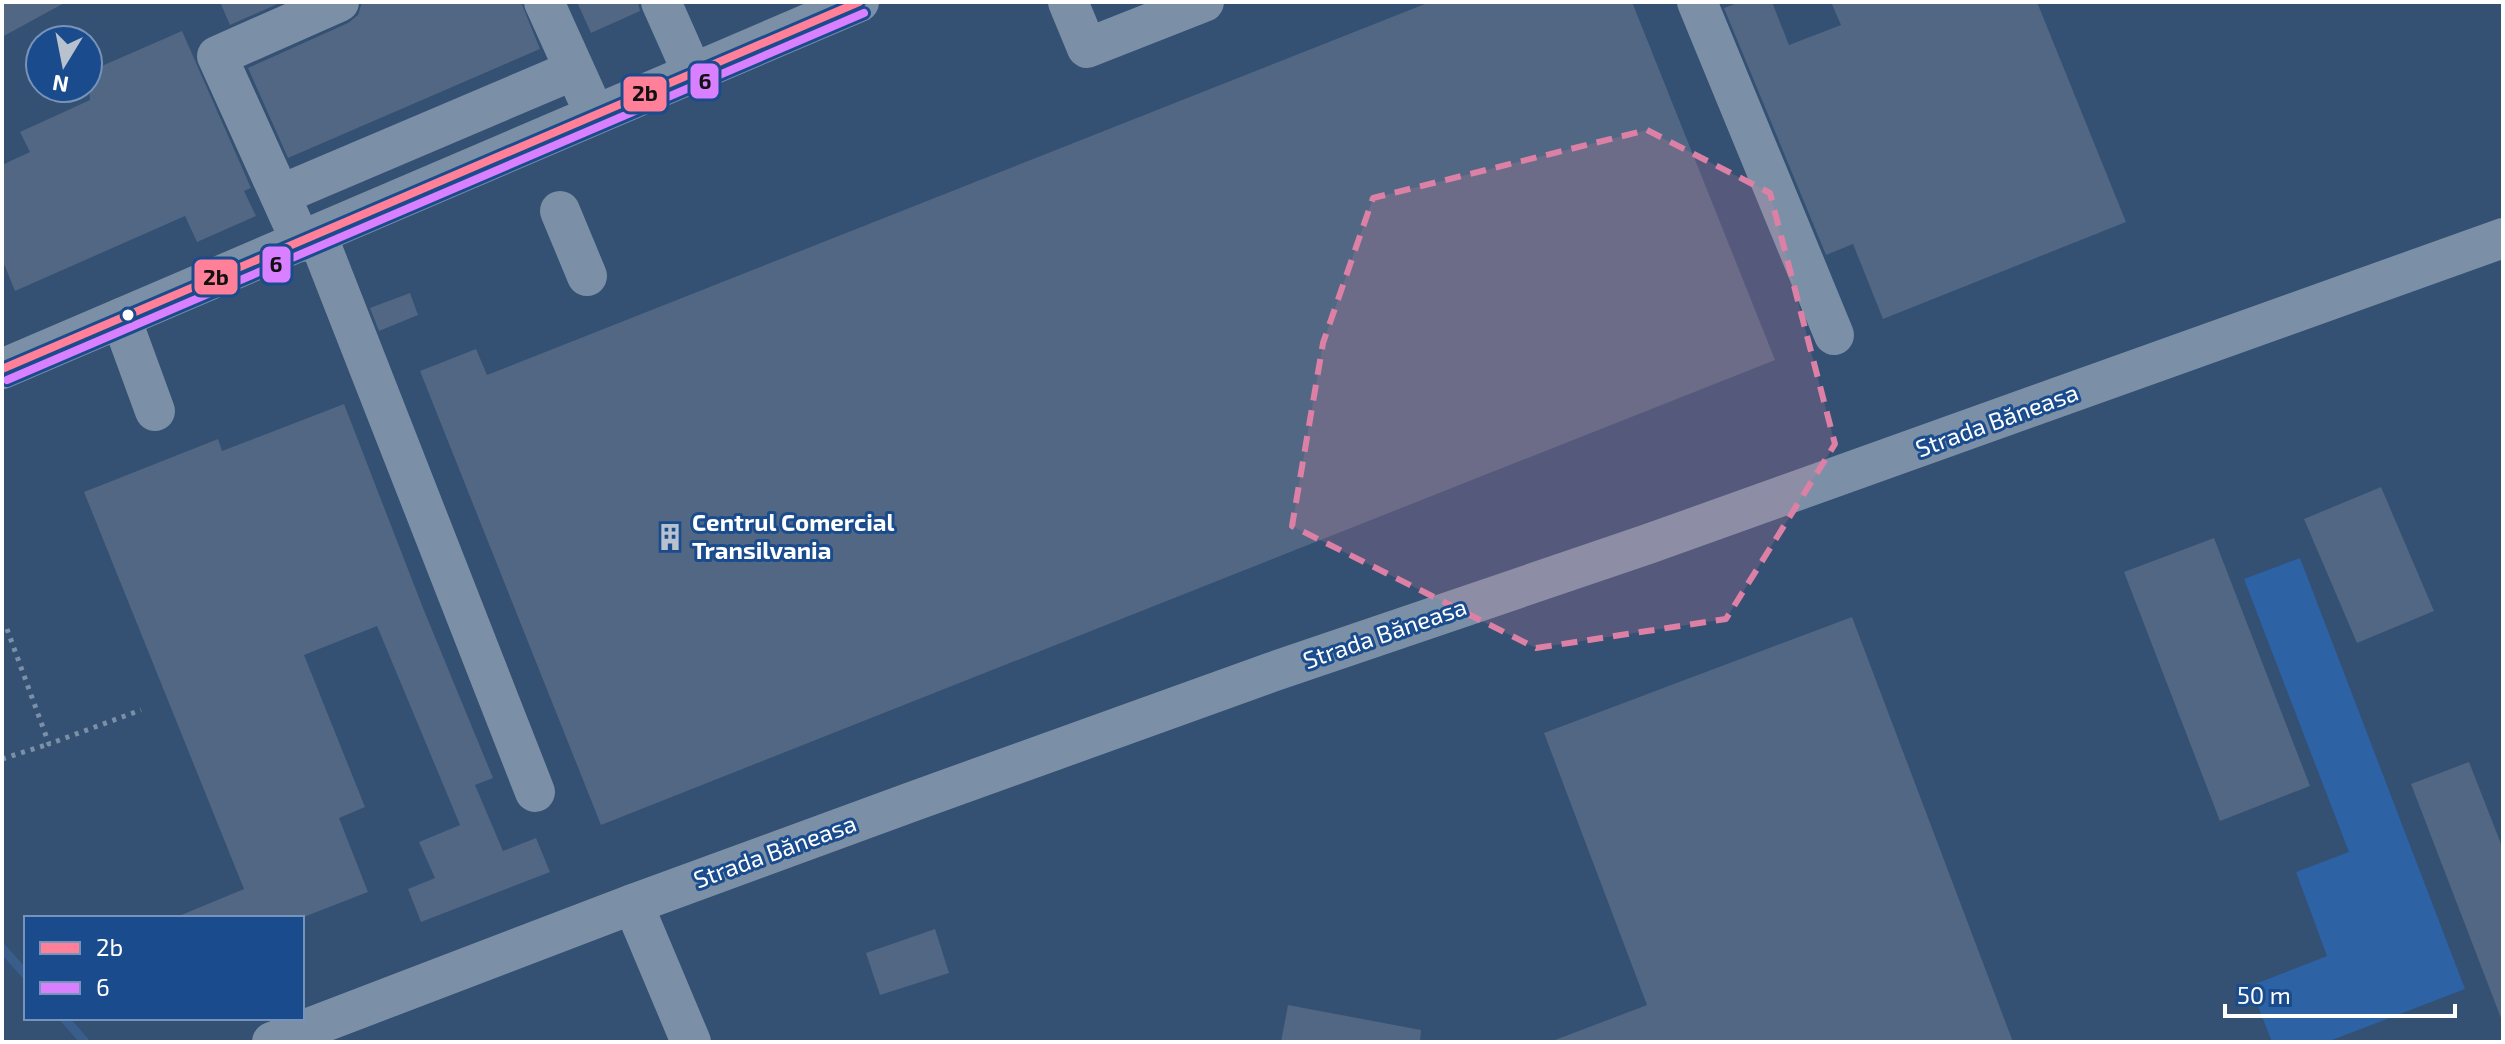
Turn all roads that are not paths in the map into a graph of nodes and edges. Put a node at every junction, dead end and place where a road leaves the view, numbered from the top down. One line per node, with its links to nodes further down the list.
1 (339, 2): 11 (street)
2 (544, 2): 8 (street)
3 (661, 2): 9 (street)
4 (859, 2): 9 (street)
5 (1068, 2): 6 (street)
6 (1204, 2)
7 (1697, 2): 17 (street)
8 (574, 70): 10 (street); 11 (street)
9 (693, 74): 10 (street)
10 (596, 116): 13 (street)
11 (280, 195): 13 (street)
12 (560, 211): 15 (street)
13 (309, 238): 16 (street); 20 (street)
14 (2503, 238): 21 (street, Strada Băneasa)
15 (587, 276)
16 (121, 318): 18 (street); 19 (street)
17 (1834, 335)
18 (3, 367)
19 (155, 411)
20 (535, 792)
21 (633, 904): 22 (street, Strada Băneasa); 23 (street)
22 (272, 1042)
23 (691, 1042)

